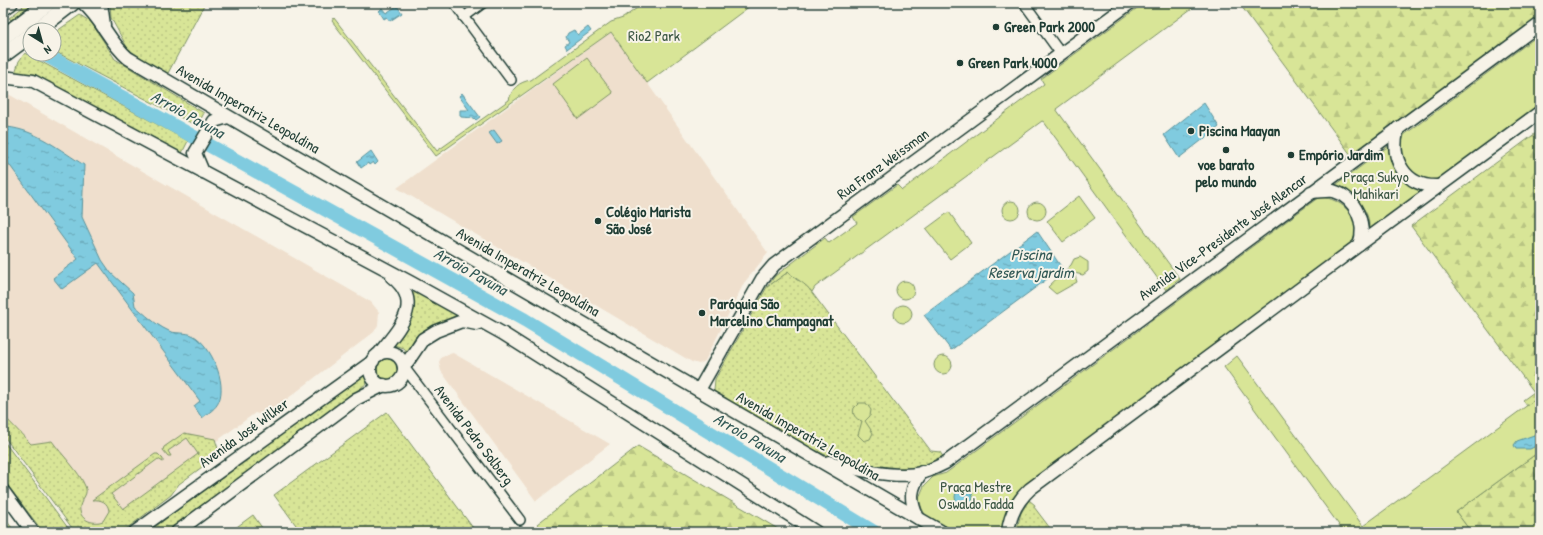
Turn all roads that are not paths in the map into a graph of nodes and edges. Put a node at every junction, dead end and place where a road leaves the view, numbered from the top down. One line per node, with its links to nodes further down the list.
1 (10, 3): 10 (main road)
2 (48, 3): 15 (main road)
3 (72, 3): 12 (main road)
4 (83, 3): 14 (street, Avenida Imperatriz Leopoldina)
5 (101, 3): 14 (street, Avenida Imperatriz Leopoldina)
6 (454, 3): 11 (street)
7 (483, 3): 11 (street)
8 (1024, 3): 18 (street)
9 (1130, 3): 18 (street, Rua Franz Weissman)
10 (3, 8)
11 (464, 17): 20 (street)
12 (47, 22)
13 (1540, 24): 23 (street, Avenida Vice-Presidente José Alencar)
14 (106, 32): 22 (street, Avenida Imperatriz Leopoldina)
15 (3, 37)
16 (22, 41): 17 (main road)
17 (5, 53)
18 (1061, 54): 33 (street, Rua Franz Weissman)
19 (3, 77): 24 (street)
20 (511, 80)
21 (1540, 112): 25 (street)
22 (228, 117): 24 (street); 33 (street, Avenida Imperatriz Leopoldina)
23 (1398, 128): 25 (street); 26 (street, Avenida Vice-Presidente José Alencar)
24 (203, 172): 28 (street)
25 (1439, 186): 27 (street)
26 (1312, 192): 27 (street); 35 (street, Avenida Vice-Presidente José Alencar)
27 (1359, 244): 44 (street)
28 (379, 266): 29 (street); 30 (street, Avenida José Wilker)
29 (502, 334): 31 (street); 42 (street)
30 (376, 358): 31 (street); 32 (street); 40 (street, Avenida José Wilker)
31 (404, 367): 32 (street); 38 (street, Avenida Pedro Solberg)
32 (384, 385): 41 (street)
33 (699, 390): 34 (street, Avenida Imperatriz Leopoldina)
34 (810, 456): 35 (street, Avenida Vice-Presidente José Alencar); 37 (street, Avenida Imperatriz Leopoldina)
35 (922, 472): 37 (street)
36 (3, 491): 39 (street)
37 (918, 518): 43 (street, Avenida Imperatriz Leopoldina)
38 (520, 520)
39 (33, 532)
40 (135, 532)
41 (177, 532)
42 (816, 532)
43 (942, 532)
44 (1008, 532)

